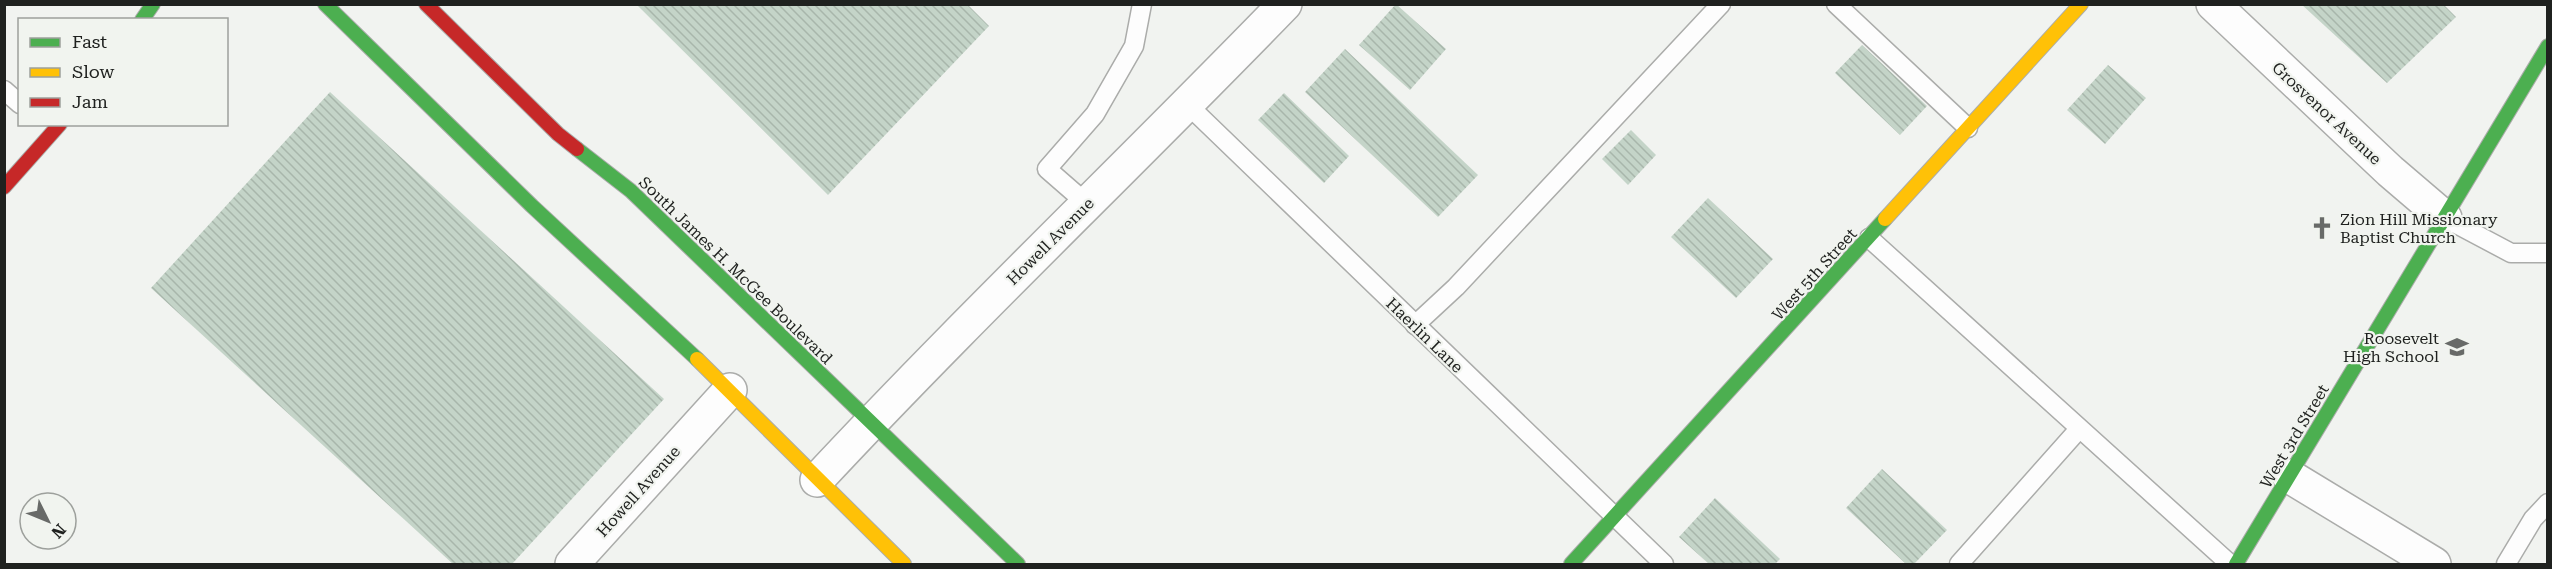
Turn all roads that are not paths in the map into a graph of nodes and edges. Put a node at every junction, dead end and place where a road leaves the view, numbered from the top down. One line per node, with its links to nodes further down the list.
1 (153, 4): 10 (main road)
2 (325, 4): 23 (main road)
3 (426, 4): 24 (main road, South James H. McGee Boulevard)
4 (1142, 4): 18 (lane)
5 (1285, 4): 14 (street, Howell Avenue)
6 (1721, 4): 22 (lane)
7 (1836, 4): 16 (lane)
8 (2081, 4): 16 (main road, West 5th Street)
9 (2231, 11): 19 (street, Grosvenor Avenue)
10 (143, 18)
11 (2547, 46): 19 (main road, West 3rd Street)
12 (4, 90): 13 (lane)
13 (18, 102)
14 (1188, 105): 18 (street, Howell Avenue); 22 (lane, Haerlin Lane)
15 (51, 127): 17 (main road)
16 (1968, 128): 20 (main road, West 5th Street)
17 (4, 187)
18 (1086, 203): 24 (street, Howell Avenue)
19 (2445, 218): 21 (lane); 26 (main road, West 3rd Street)
20 (1869, 238): 25 (lane); 29 (main road, West 5th Street)
21 (2547, 253)
22 (1415, 325): 29 (lane, Haerlin Lane)
23 (730, 390): 27 (main road); 30 (street, Howell Avenue)
24 (871, 422): 27 (street, Howell Avenue); 32 (main road, South James H. McGee Boulevard)
25 (2079, 429): 35 (lane); 36 (lane)
26 (2289, 476): 37 (main road, West 3rd Street); 38 (street)
27 (817, 480): 31 (main road)
28 (2547, 503): 39 (lane)
29 (1614, 518): 33 (main road, West 5th Street); 34 (lane, Haerlin Lane)
30 (572, 564)
31 (904, 564)
32 (1018, 564)
33 (1571, 564)
34 (1664, 564)
35 (1959, 564)
36 (2230, 564)
37 (2236, 564)
38 (2434, 564)
39 (2506, 564)

